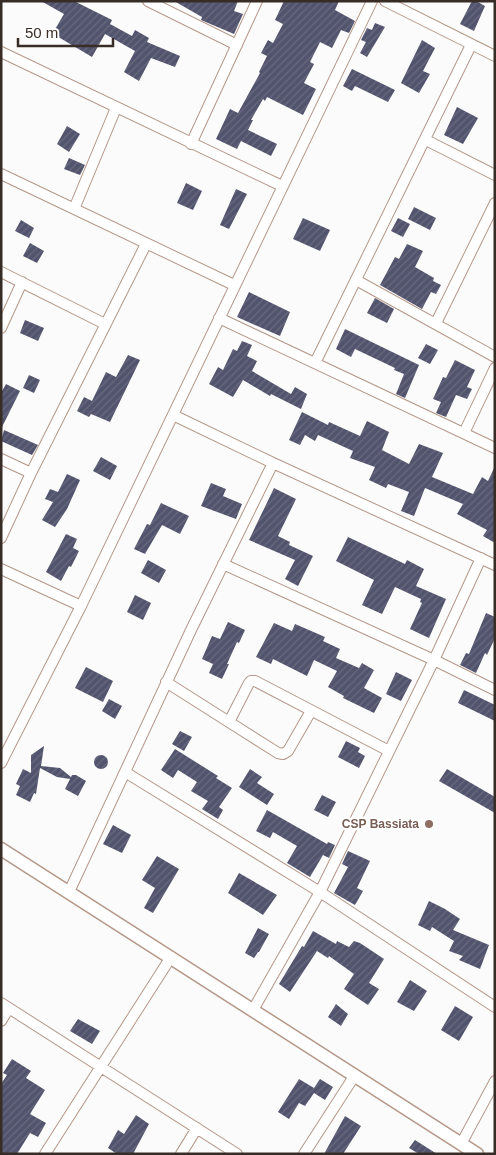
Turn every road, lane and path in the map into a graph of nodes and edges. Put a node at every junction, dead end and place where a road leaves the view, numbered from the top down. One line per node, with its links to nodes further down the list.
1 (257, 1): 5 (street)
2 (372, 1): 14 (street)
3 (385, 1): 6 (street)
4 (153, 2): 5 (street)
5 (237, 45): 11 (street)
6 (471, 45): 8 (street); 10 (street)
7 (1, 52): 9 (street)
8 (495, 56)
9 (116, 108): 11 (street); 16 (street)
10 (426, 140): 13 (street); 19 (street)
11 (191, 144): 14 (street)
12 (1, 174): 16 (street)
13 (495, 175)
14 (282, 186): 21 (street)
15 (495, 203): 23 (street)
16 (74, 209): 17 (street)
17 (146, 244): 21 (street); 24 (street)
18 (1, 272): 20 (street)
19 (356, 280): 23 (street); 27 (street)
20 (22, 282): 24 (street); 25 (street)
21 (234, 285): 22 (street)
22 (219, 318): 27 (street); 29 (street)
23 (436, 323): 26 (street)
24 (105, 324): 34 (street)
25 (1, 328)
26 (495, 357)
27 (315, 363): 30 (street)
28 (495, 368): 30 (street)
29 (173, 415): 33 (street); 40 (street)
30 (464, 433): 31 (street)
31 (495, 448)
32 (1, 459): 34 (street)
33 (273, 464): 36 (street); 37 (street)
34 (31, 473): 35 (street)
35 (1, 538)
36 (481, 558): 38 (street); 41 (street)
37 (223, 564): 41 (street); 42 (street)
38 (495, 565)
39 (1, 569): 40 (street)
40 (81, 606): 47 (street)
41 (434, 660): 43 (street); 46 (street)
42 (166, 682): 45 (street); 48 (street)
43 (495, 690)
44 (311, 710): 45 (street); 45 (street); 46 (street)
45 (228, 722)
46 (389, 751): 51 (street)
47 (1, 762)
48 (125, 772): 50 (street); 51 (street)
49 (1, 849): 50 (street)
50 (69, 892): 52 (street)
51 (320, 892): 54 (street); 55 (street)
52 (171, 957): 55 (street); 57 (street)
53 (5, 1006): 56 (street); 57 (street)
54 (495, 1007)
55 (253, 1010): 58 (street)
56 (1, 1021)
57 (101, 1067): 60 (street); 62 (street)
58 (355, 1075): 61 (street); 65 (street)
59 (495, 1081): 61 (street)
60 (197, 1128): 63 (street); 64 (street)
61 (462, 1144): 66 (street)
62 (45, 1154)
63 (181, 1154)
64 (237, 1154)
65 (304, 1154)
66 (477, 1154)

